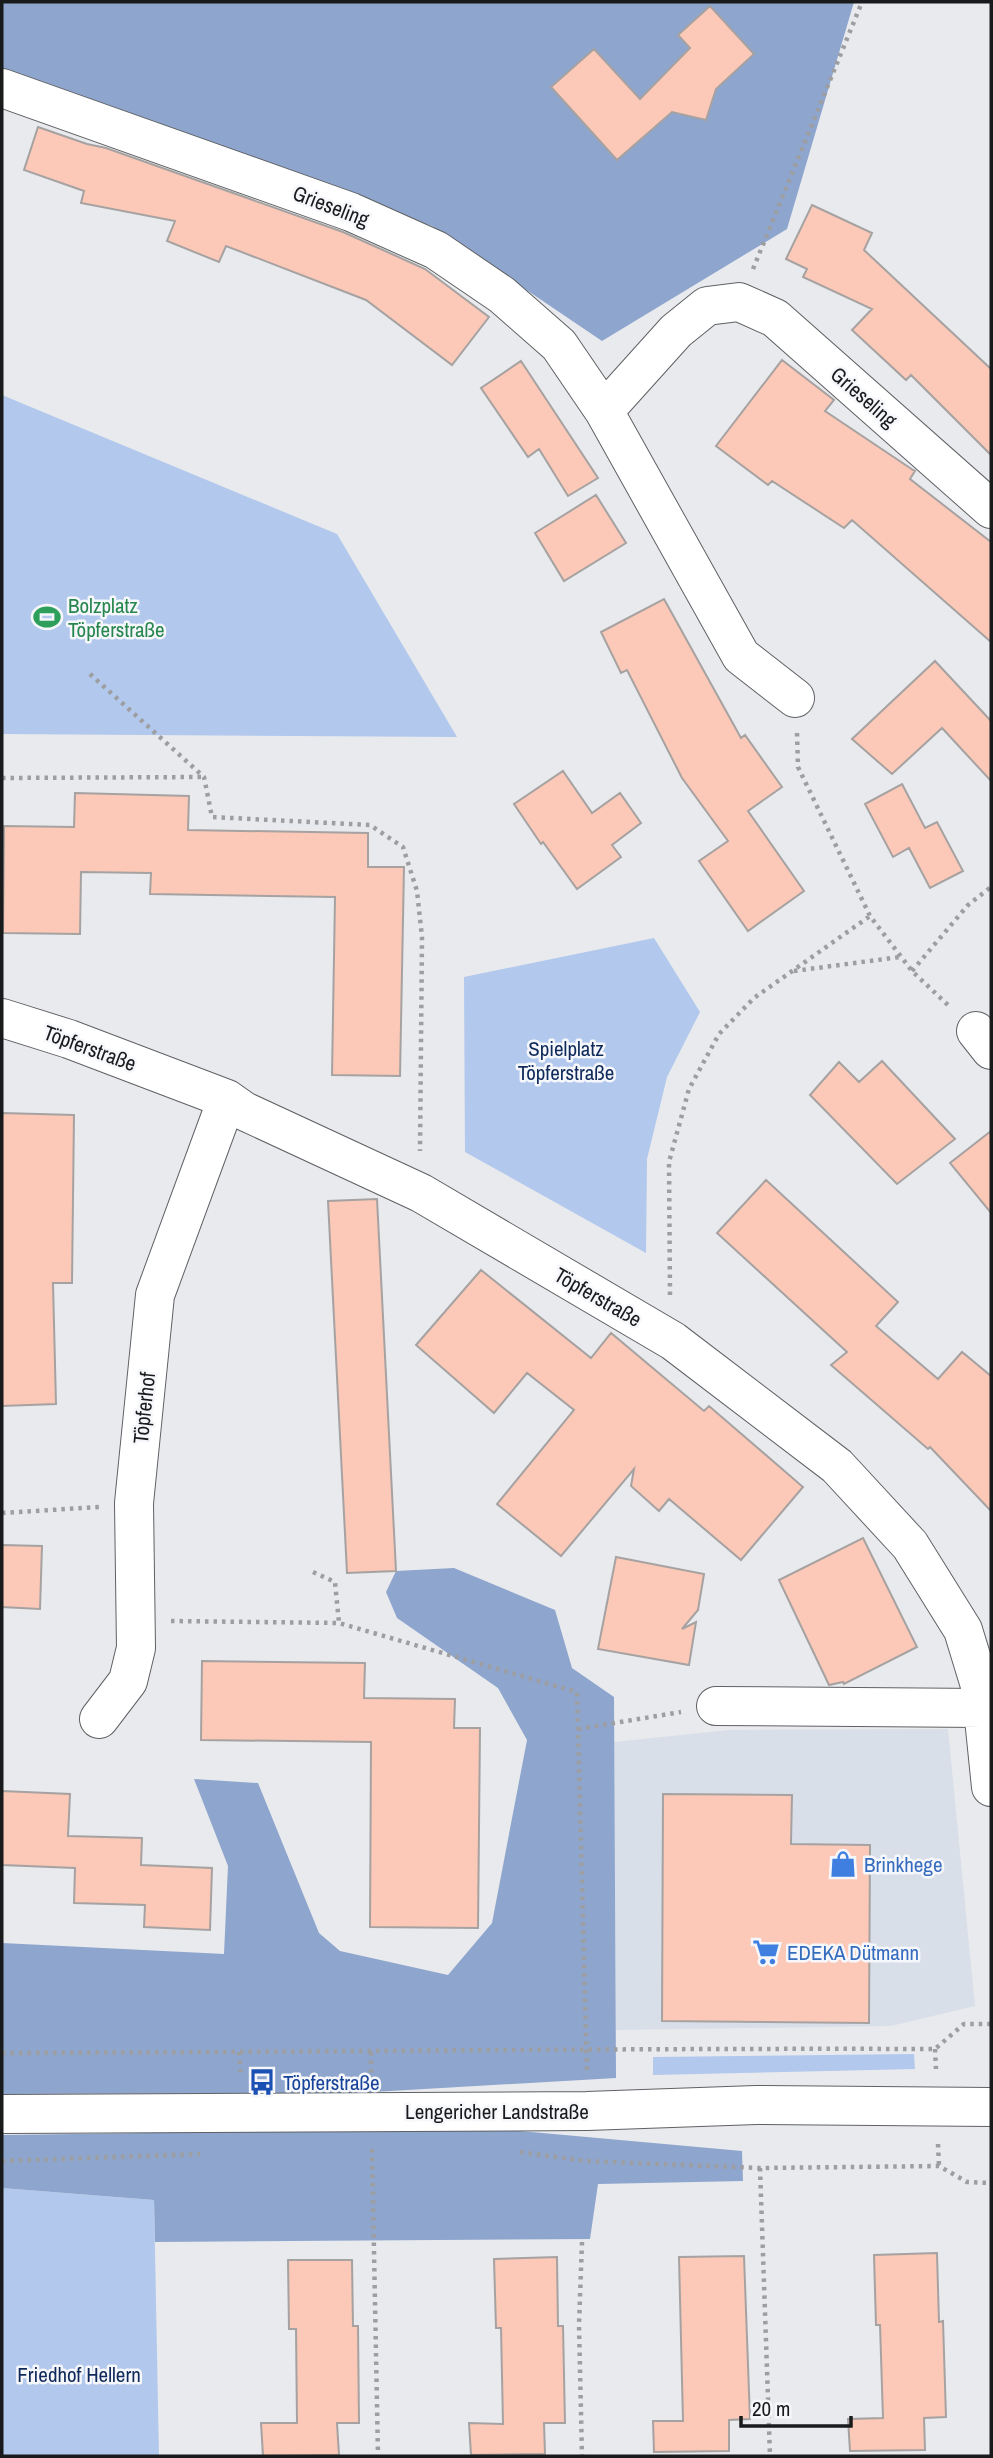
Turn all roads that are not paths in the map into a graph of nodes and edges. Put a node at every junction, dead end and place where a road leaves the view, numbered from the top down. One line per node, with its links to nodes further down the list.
1 (2, 88): 2 (street, Grieseling)
2 (604, 411): 3 (street, Grieseling); 4 (street, Grieseling)
3 (991, 509)
4 (795, 698)
5 (2, 1018): 6 (street, Töpferstraße)
6 (227, 1099): 7 (street, Töpferstraße); 10 (street, Töpferhof)
7 (977, 1625): 9 (street, Töpferstraße)
8 (716, 1706): 9 (street)
9 (983, 1708): 11 (street, Töpferstraße)
10 (99, 1719)
11 (991, 1787)
12 (991, 2107): 13 (street, Lengericher Landstraße)
13 (2, 2113)

